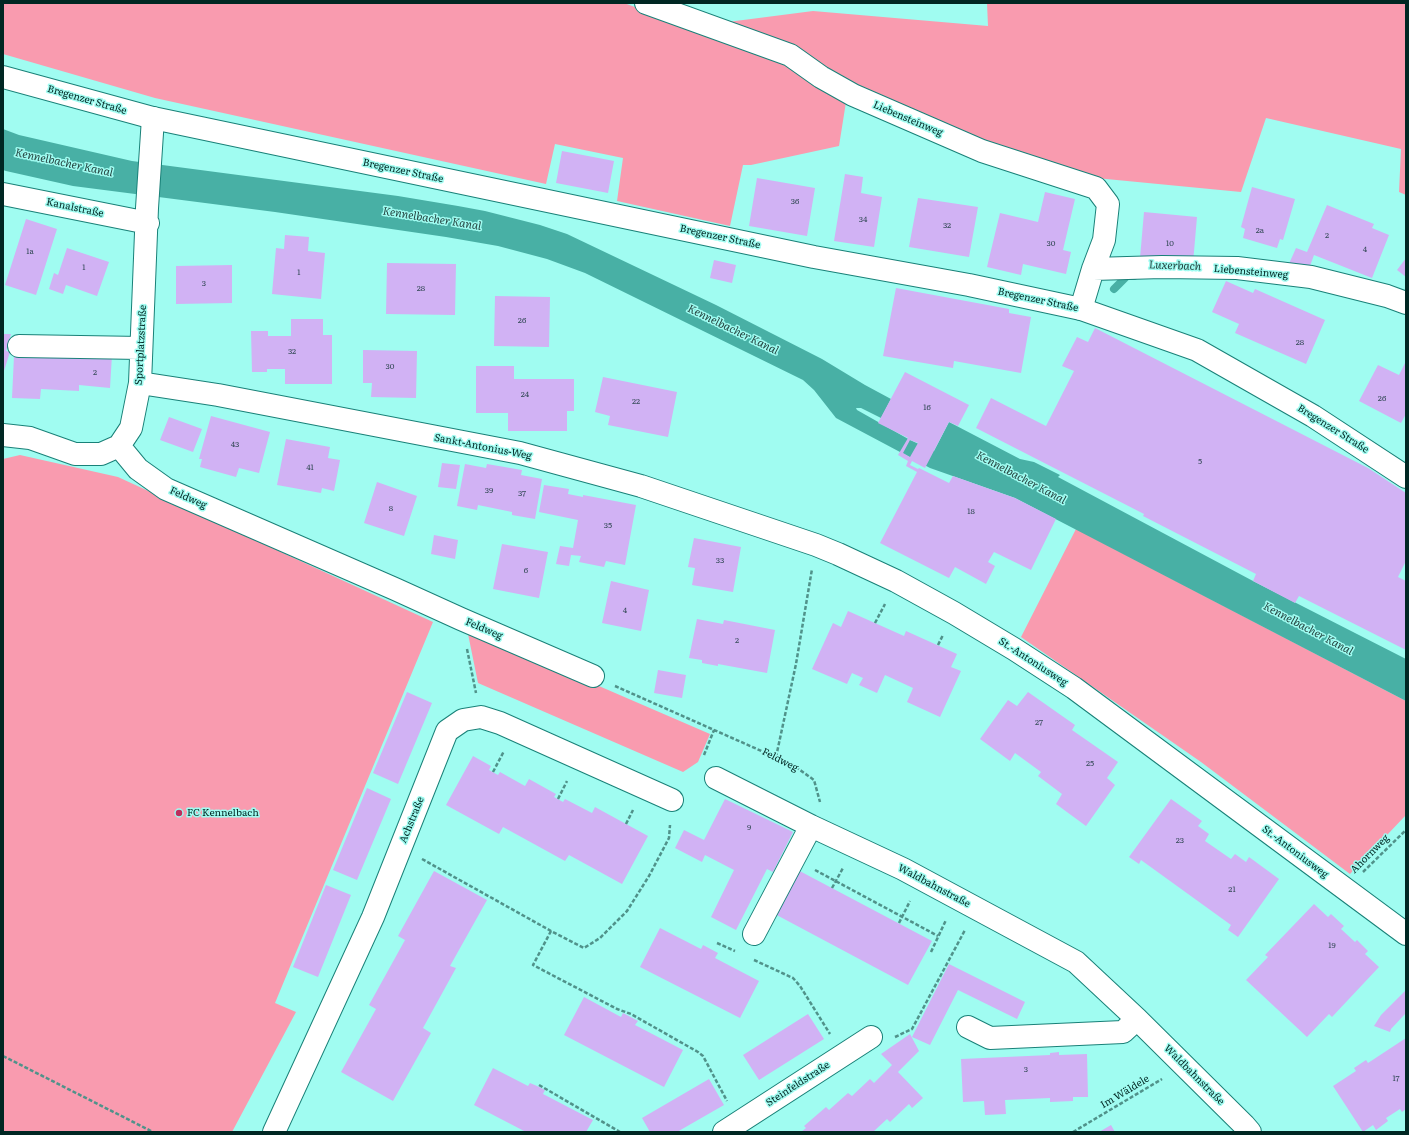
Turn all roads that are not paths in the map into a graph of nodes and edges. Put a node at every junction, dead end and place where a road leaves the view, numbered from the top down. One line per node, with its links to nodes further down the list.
1 (646, 3): 6 (street, Liebensteinweg)
2 (3, 77): 3 (street, Bregenzer Straße)
3 (153, 118): 5 (street, Sportplatzstraße); 8 (street, Bregenzer Straße)
4 (3, 194): 5 (street, Kanalstraße)
5 (148, 216): 10 (street, Sportplatzstraße)
6 (1093, 269): 7 (street, Liebensteinweg); 8 (street, Liebensteinweg)
7 (1406, 303)
8 (1081, 309): 14 (street, Bregenzer Straße)
9 (18, 346): 10 (street)
10 (141, 348): 11 (street, Sportplatzstraße)
11 (140, 383): 13 (street, Sportplatzstraße); 15 (street, Sankt-Antonius-Weg)
12 (3, 435): 13 (street)
13 (119, 446): 16 (street, Feldweg)
14 (1406, 476)
15 (816, 545): 21 (street, St.-Antoniusweg)
16 (593, 676)
17 (716, 778): 19 (street, Waldbahnstraße)
18 (672, 800): 26 (street, Achstraße)
19 (811, 826): 20 (street); 22 (street, Waldbahnstraße)
20 (754, 934)
21 (1406, 934)
22 (1137, 1018): 23 (street); 27 (street, Waldbahnstraße)
23 (968, 1027)
24 (871, 1037): 25 (street, Steinfeldstraße)
25 (731, 1127)
26 (274, 1132)
27 (1250, 1132)

